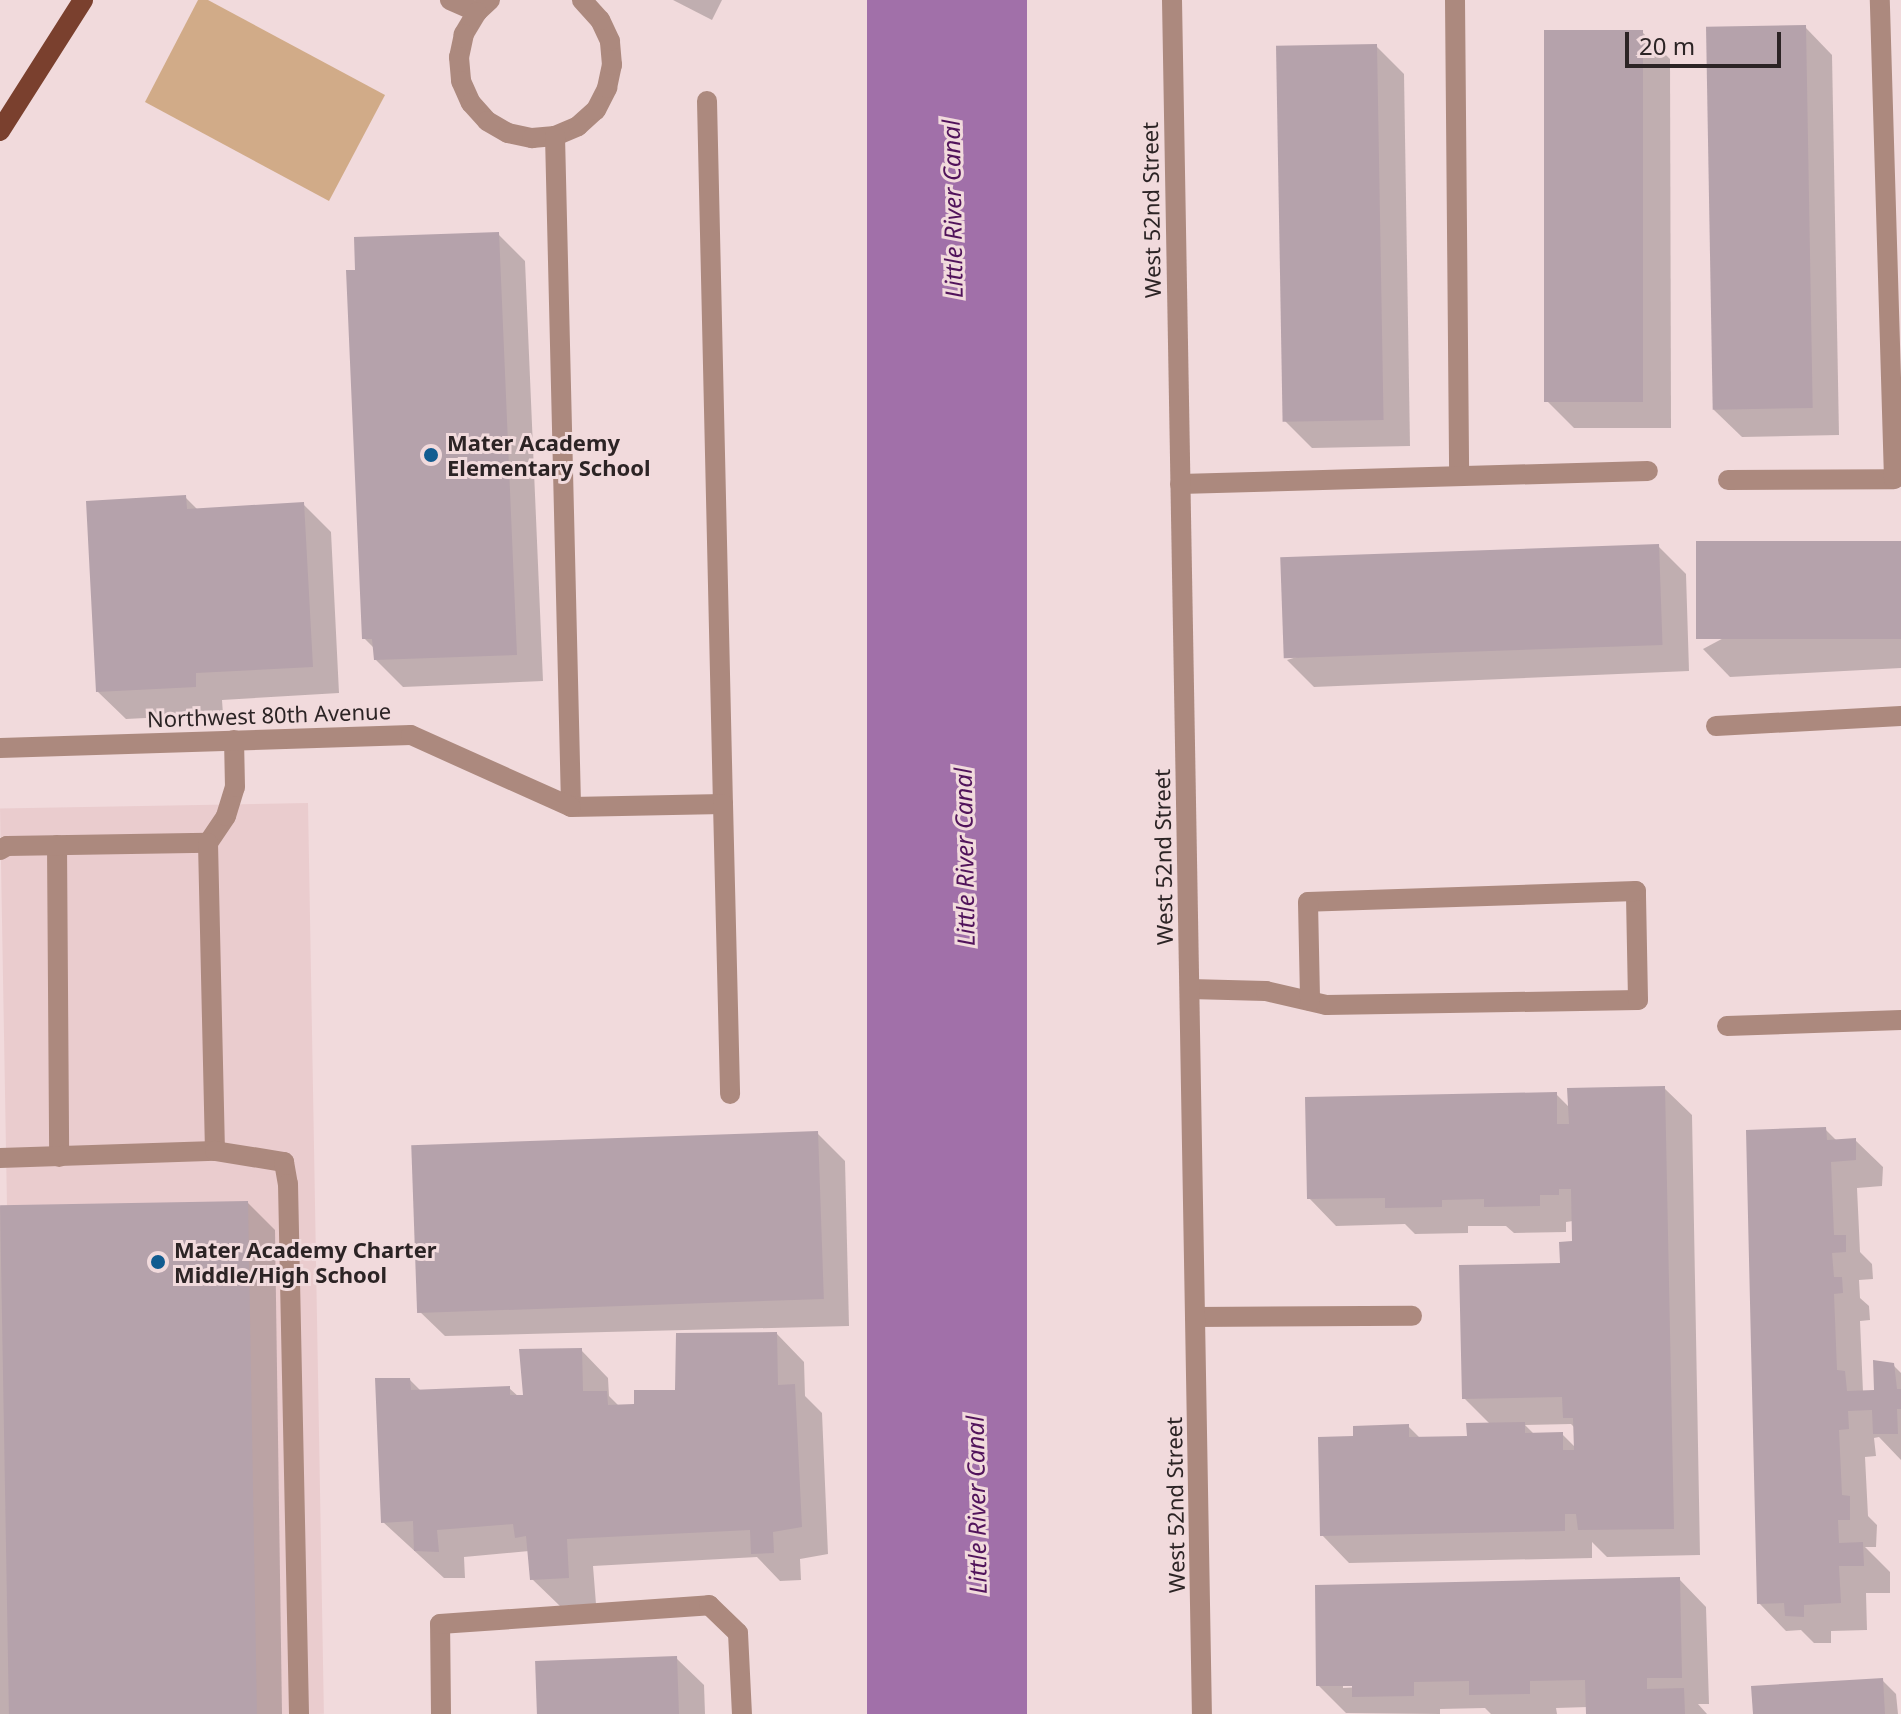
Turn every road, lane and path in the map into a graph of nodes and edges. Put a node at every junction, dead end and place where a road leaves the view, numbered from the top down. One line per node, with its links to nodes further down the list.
1 (83, 0): 9 (main road)
2 (450, 0): 7 (street)
3 (582, 0): 10 (street)
4 (1172, 0): 15 (street, West 52nd Street)
5 (1455, 0): 12 (street)
6 (1880, 0): 13 (street)
7 (483, 6): 10 (street)
8 (707, 101): 20 (street)
9 (0, 131)
10 (555, 136): 21 (street)
11 (1648, 471): 12 (street)
12 (1459, 476): 15 (street)
13 (1898, 479): 14 (street)
14 (1728, 480)
15 (1180, 484): 25 (street, West 52nd Street)
16 (1901, 716): 17 (street)
17 (1716, 726)
18 (234, 740): 19 (street, Northwest 80th Avenue); 21 (street, Northwest 80th Avenue); 22 (street)
19 (0, 748)
20 (723, 804): 21 (street); 29 (street)
21 (571, 807)
22 (208, 843): 23 (street); 30 (street)
23 (57, 845): 24 (street); 31 (street)
24 (0, 850)
25 (1190, 989): 26 (street); 34 (street, West 52nd Street)
26 (1310, 1001): 26 (street)
27 (1901, 1020): 28 (street)
28 (1727, 1026)
29 (730, 1094)
30 (215, 1151): 31 (street); 35 (street)
31 (59, 1157): 32 (street)
32 (0, 1158)
33 (1412, 1316): 34 (street)
34 (1195, 1317): 38 (street, West 52nd Street)
35 (299, 1714)
36 (441, 1714): 37 (street)
37 (742, 1714)
38 (1202, 1714)

